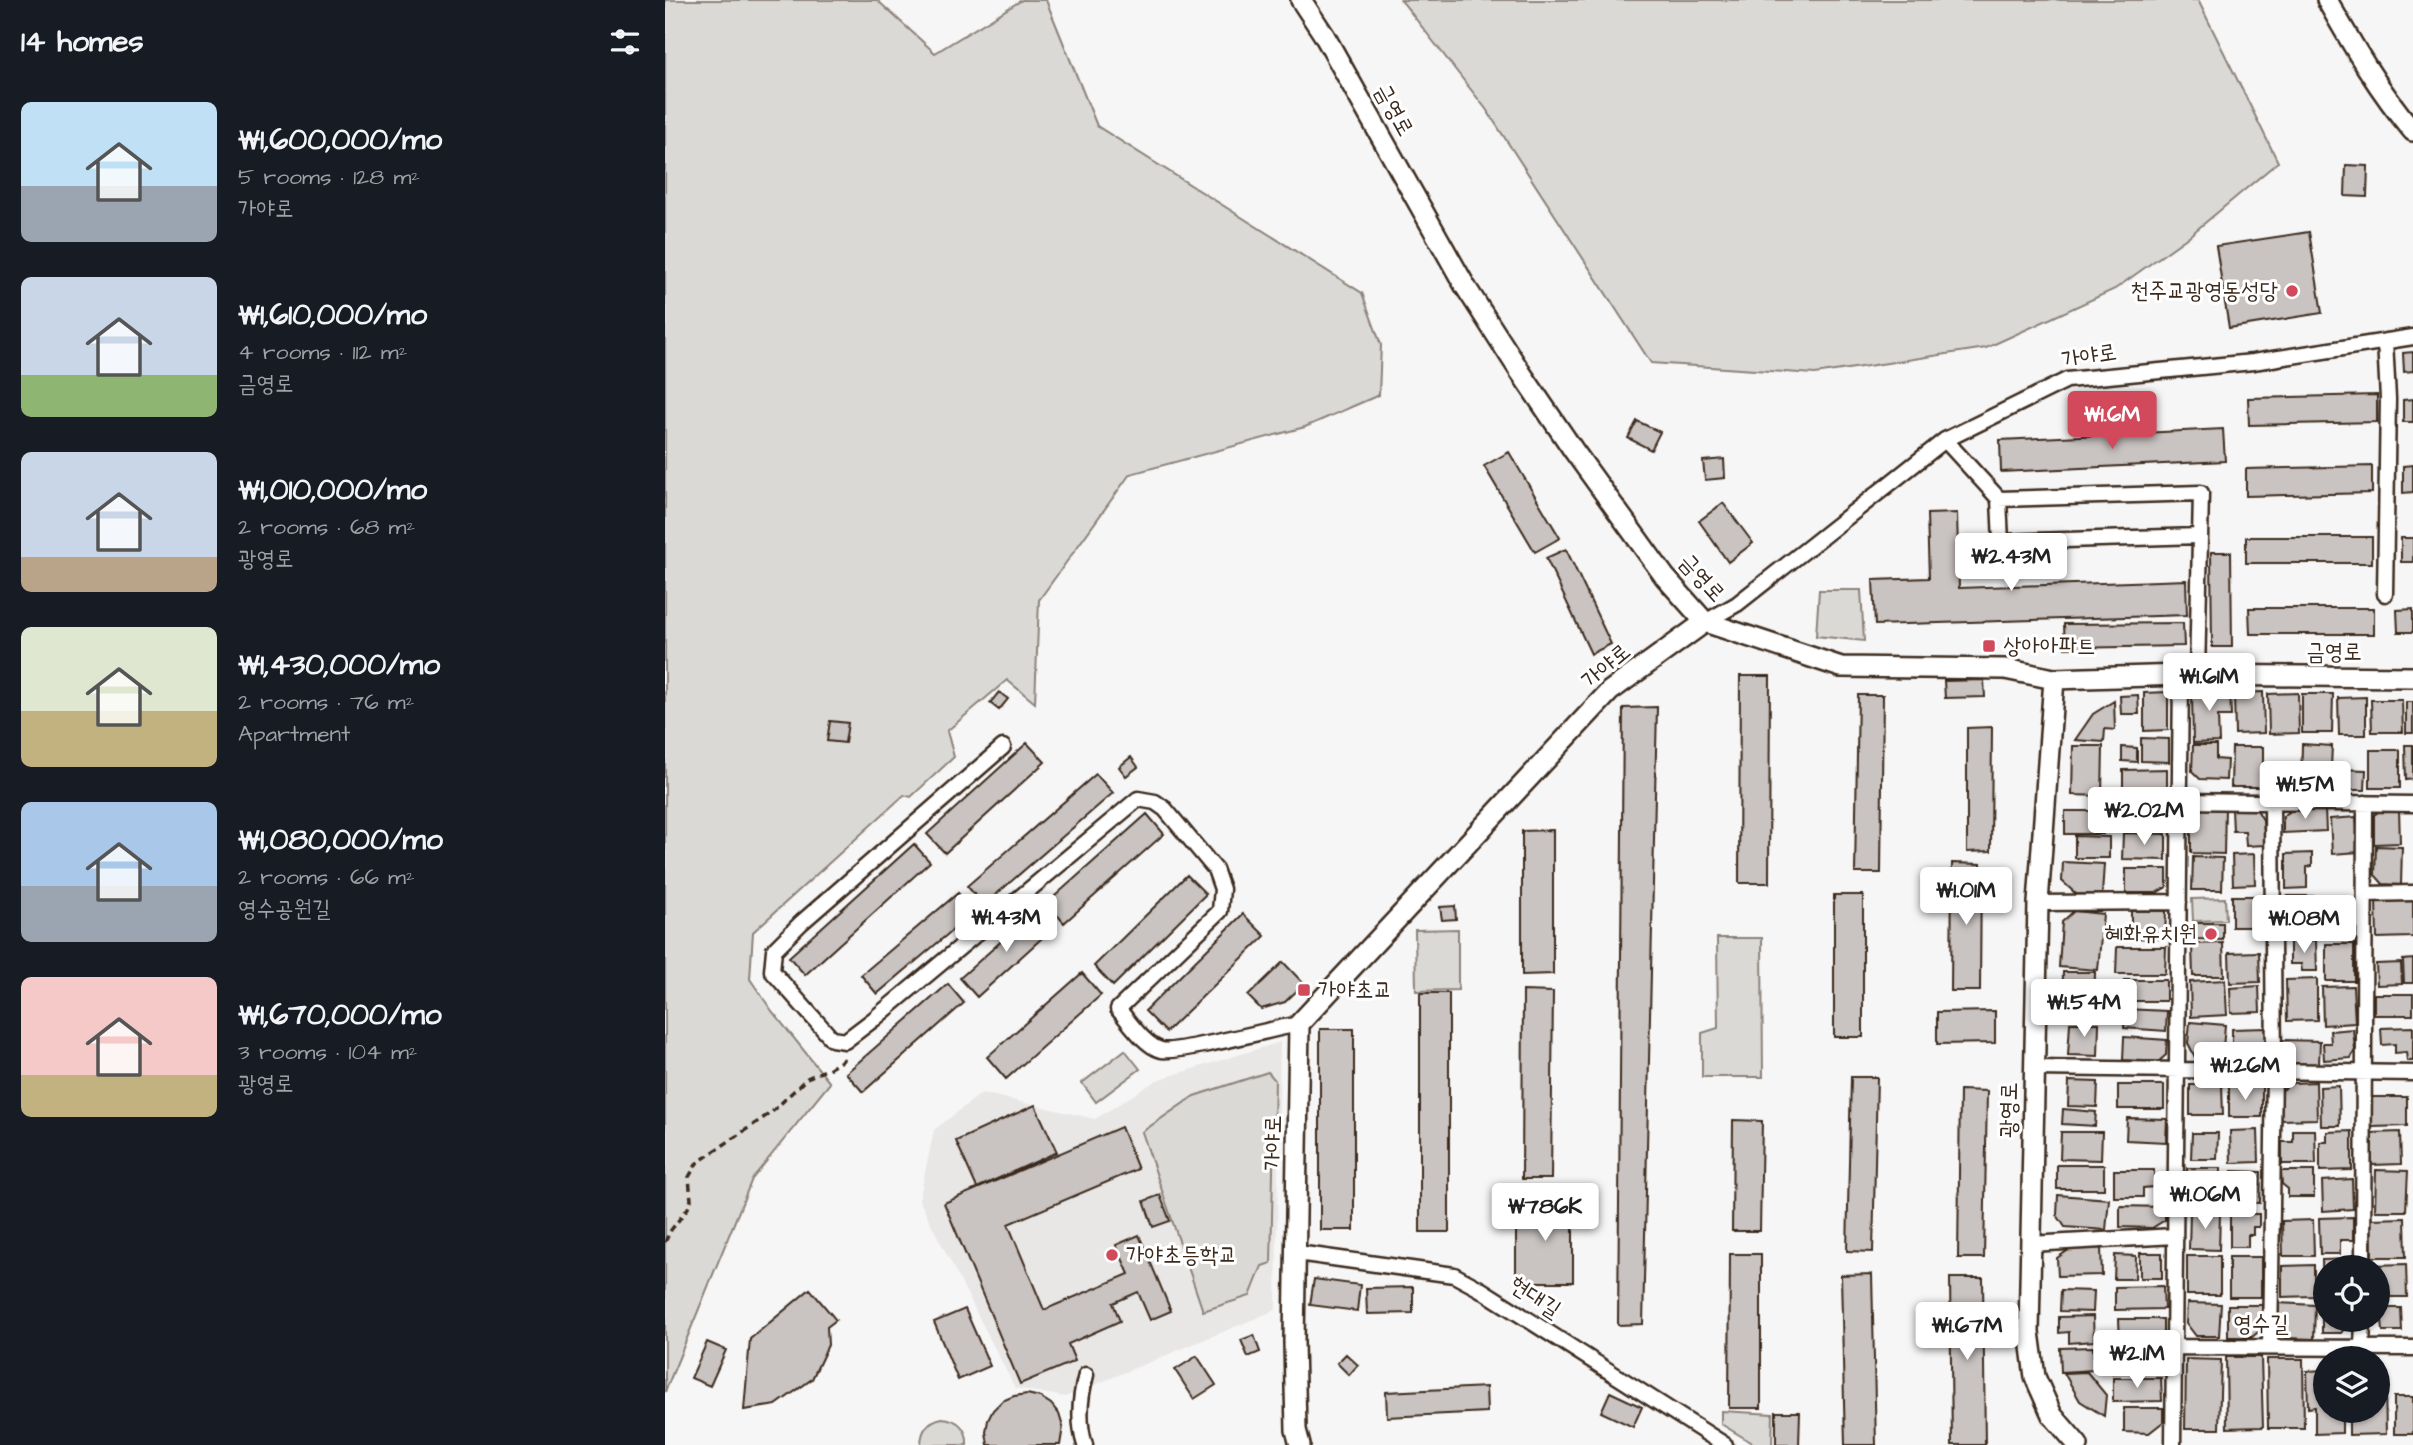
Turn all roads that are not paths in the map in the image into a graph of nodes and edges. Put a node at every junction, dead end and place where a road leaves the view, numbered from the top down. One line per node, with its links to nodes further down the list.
1 (1301, 0): 10 (street, 금영로)
2 (2327, 0): 3 (street)
3 (2413, 131)
4 (2413, 337): 5 (street, 가야로)
5 (2385, 341): 6 (street, 가야로); 9 (street)
6 (1945, 440): 7 (street); 10 (street, 가야로)
7 (1999, 499): 8 (street); 8 (street)
8 (2200, 537): 11 (street)
9 (2385, 594)
10 (1705, 622): 13 (street, 금영로); 23 (street, 가야로)
11 (2189, 676): 12 (street, 금영로); 13 (street, 금영로); 15 (street)
12 (2413, 677)
13 (2054, 679): 22 (street, 광영로)
14 (1003, 747): 23 (street)
15 (2180, 801): 16 (street); 21 (street)
16 (2272, 802): 17 (street); 26 (street)
17 (2365, 803): 18 (street); 20 (street)
18 (2413, 804)
19 (2413, 893): 20 (street)
20 (2366, 894): 27 (street)
21 (2179, 902): 22 (street); 25 (street)
22 (2038, 903): 24 (street, 광영로)
23 (1299, 1024): 31 (street, 가야로)
24 (2034, 1068): 25 (street); 30 (street, 광영로)
25 (2177, 1070): 26 (street); 29 (street)
26 (2273, 1071): 27 (street); 33 (street)
27 (2365, 1072): 28 (street); 32 (street)
28 (2413, 1073)
29 (2175, 1236): 30 (street); 34 (street)
30 (2030, 1244): 42 (street, 광영로)
31 (1297, 1253): 40 (street, 가야로); 41 (street, 현대길)
32 (2363, 1255)
33 (2270, 1346): 34 (street, 영수길); 35 (street, 영수길)
34 (2174, 1347): 43 (street)
35 (2313, 1347)
36 (2390, 1349): 37 (street, 영수길)
37 (2413, 1349)
38 (1086, 1376): 39 (street)
39 (1085, 1445)
40 (1300, 1445)
41 (1725, 1445)
42 (2078, 1445)
43 (2172, 1445)

